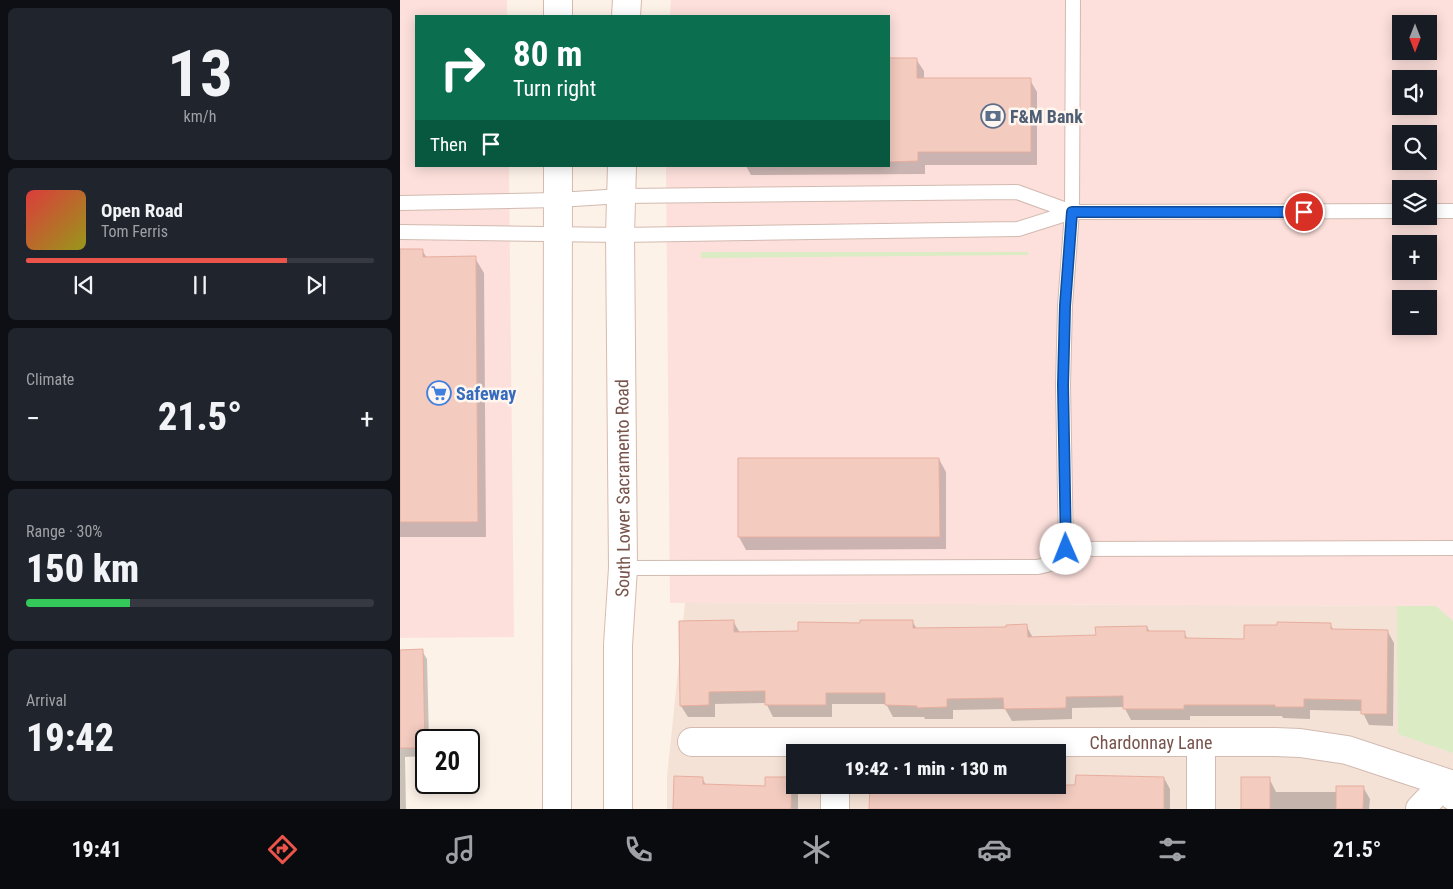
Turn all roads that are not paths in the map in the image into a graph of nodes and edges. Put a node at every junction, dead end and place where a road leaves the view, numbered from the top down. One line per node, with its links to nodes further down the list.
1 (558, 0): 4 (main road)
2 (627, 0): 5 (main road)
3 (1073, 0): 14 (lane)
4 (558, 15)
5 (626, 15)
6 (558, 167): 9 (main road)
7 (622, 167): 8 (main road, South Lower Sacramento Road)
8 (622, 196): 9 (lane); 14 (lane); 17 (main road, South Lower Sacramento Road)
9 (558, 200): 10 (lane); 16 (main road)
10 (400, 203)
11 (1392, 211): 14 (lane)
12 (1437, 211): 13 (lane)
13 (1453, 211)
14 (1072, 212): 17 (lane); 19 (lane)
15 (400, 232): 16 (lane)
16 (558, 234): 17 (lane); 27 (main road)
17 (620, 235): 20 (main road, South Lower Sacramento Road)
18 (1453, 548): 19 (lane)
19 (1066, 549): 20 (lane)
20 (623, 568): 28 (main road, South Lower Sacramento Road)
21 (692, 742): 24 (main road, Chardonnay Lane)
22 (1201, 742): 23 (main road, Chardonnay Lane); 25 (main road, Chardonnay Lane); 30 (main road)
23 (1055, 744)
24 (786, 745)
25 (1450, 788): 31 (main road)
26 (835, 794): 29 (main road)
27 (557, 809)
28 (618, 809)
29 (835, 809)
30 (1201, 809)
31 (1420, 809)

